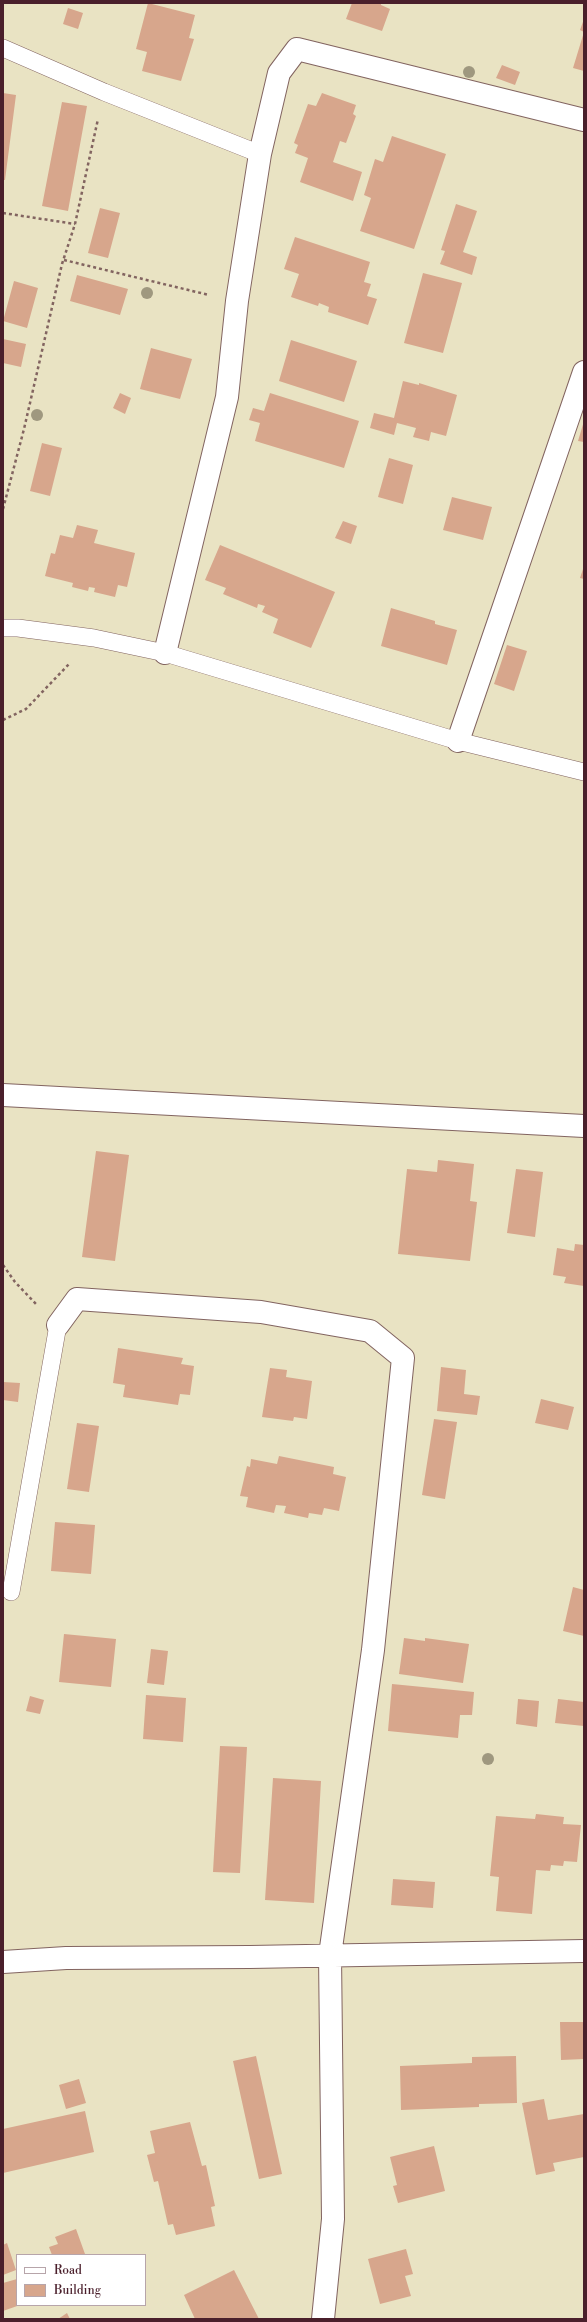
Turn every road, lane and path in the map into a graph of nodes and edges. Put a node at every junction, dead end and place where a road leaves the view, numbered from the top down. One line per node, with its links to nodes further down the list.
1 (3, 48): 2 (lane)
2 (104, 92): 4 (lane); 6 (path)
3 (584, 120): 4 (street)
4 (260, 154): 8 (street)
5 (3, 213): 6 (path)
6 (75, 224): 7 (path)
7 (64, 260): 8 (path); 10 (path)
8 (236, 301): 13 (street)
9 (584, 372): 15 (street)
10 (3, 509)
11 (3, 628): 12 (lane)
12 (94, 638): 13 (lane); 14 (path)
13 (165, 653): 15 (lane)
14 (3, 720)
15 (458, 741): 16 (lane)
16 (584, 772)
17 (3, 1095): 18 (street)
18 (584, 1126)
19 (3, 1265): 20 (path)
20 (58, 1325): 21 (lane); 23 (street)
21 (11, 1592)
22 (584, 1951): 23 (street)
23 (330, 1956): 24 (street); 25 (street)
24 (3, 1962)
25 (323, 2319)

